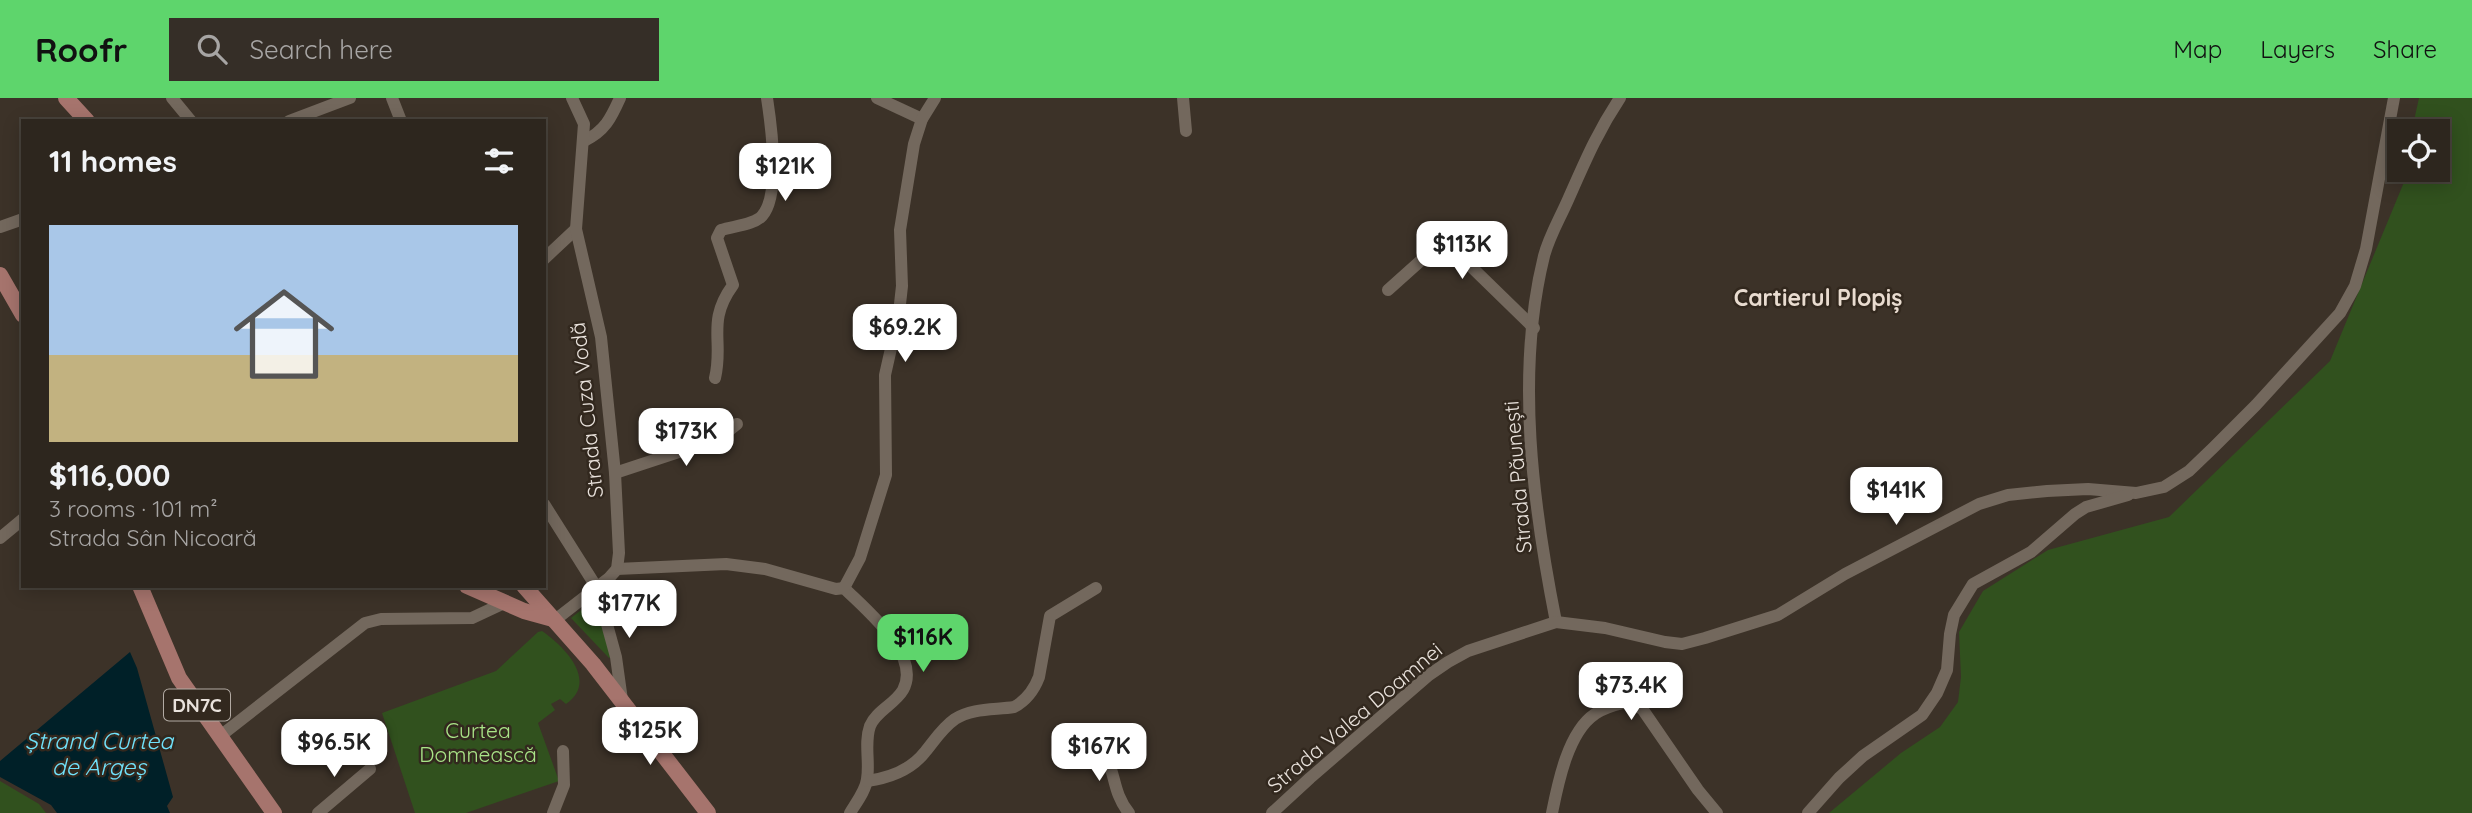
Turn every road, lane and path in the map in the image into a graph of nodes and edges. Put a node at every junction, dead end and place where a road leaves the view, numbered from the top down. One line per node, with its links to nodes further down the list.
1 (66, 98): 13 (main road)
2 (172, 98): 14 (street)
3 (351, 98): 15 (street)
4 (392, 98): 16 (street)
5 (572, 98): 19 (street, Strada Cuza Vodă)
6 (620, 98): 19 (street)
7 (767, 98): 28 (street)
8 (877, 98): 17 (street)
9 (935, 98): 17 (street)
10 (1182, 98): 18 (street)
11 (1620, 98): 27 (street, Strada Păunești)
12 (2394, 98): 31 (street, Strada Valea Doamnei)
13 (85, 119)
14 (189, 119)
15 (294, 119)
16 (400, 119)
17 (922, 119): 40 (street)
18 (1186, 131)
19 (584, 141): 22 (street, Strada Cuza Vodă)
20 (21, 220): 21 (street)
21 (0, 227)
22 (576, 229): 23 (street); 30 (street, Strada Cuza Vodă)
23 (546, 256)
24 (0, 275): 26 (main road)
25 (1388, 290): 27 (street)
26 (21, 312)
27 (1534, 328): 44 (street, Strada Păunești)
28 (715, 378)
29 (737, 424): 30 (street)
30 (615, 473): 35 (street, Strada Cuza Vodă)
31 (2136, 493): 44 (street, Strada Valea Doamnei); 60 (street, Strada Valea Doamnei)
32 (546, 506): 39 (street)
33 (21, 521): 34 (street)
34 (0, 538)
35 (617, 569): 39 (street); 40 (street)
36 (141, 588): 47 (main road, DN7C)
37 (471, 588): 42 (main road)
38 (526, 588): 43 (main road)
39 (597, 588): 43 (street); 45 (street)
40 (844, 588): 50 (street)
41 (1096, 588): 50 (street)
42 (504, 603): 43 (main road); 47 (street)
43 (555, 620): 45 (main road)
44 (1556, 622): 57 (street, Strada Valea Doamnei)
45 (622, 700): 54 (main road)
46 (1084, 733): 56 (street)
47 (219, 737): 51 (main road, DN7C)
48 (563, 751): 53 (street)
49 (370, 769): 52 (street)
50 (867, 781): 55 (street)
51 (274, 813)
52 (318, 813)
53 (553, 813)
54 (708, 813)
55 (850, 813)
56 (1129, 813)
57 (1272, 813)
58 (1552, 813): 59 (street)
59 (1717, 813)
60 (1808, 813)

